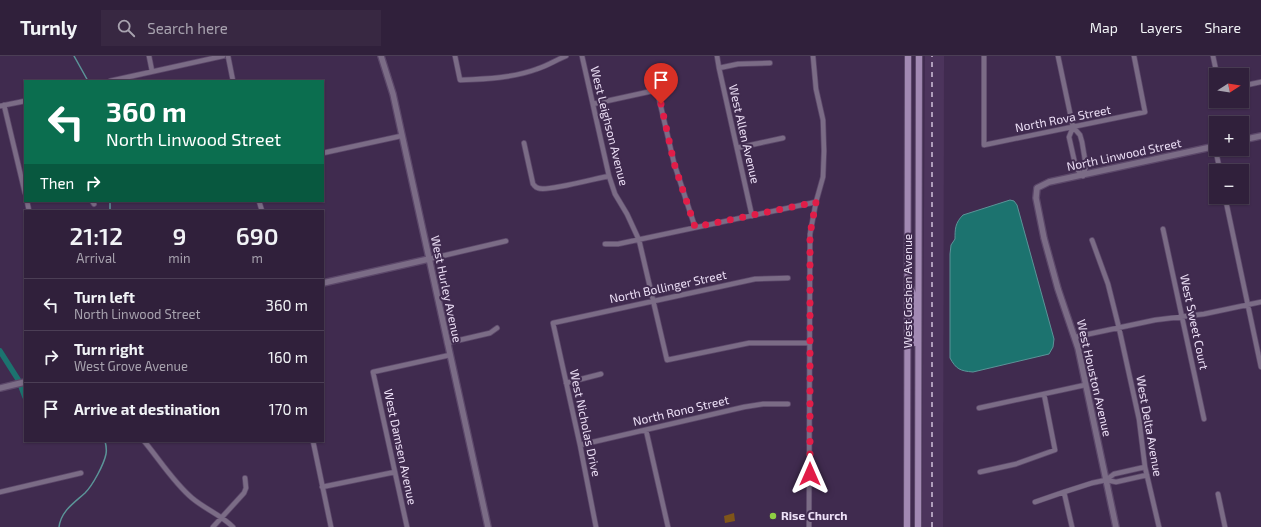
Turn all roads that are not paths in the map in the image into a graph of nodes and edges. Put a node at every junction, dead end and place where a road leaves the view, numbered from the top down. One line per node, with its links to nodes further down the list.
1 (149, 56): 19 (street)
2 (223, 56): 19 (street)
3 (228, 56): 21 (street)
4 (381, 56): 28 (street, West Hurley Avenue)
5 (455, 56): 6 (street)
6 (566, 56)
7 (582, 56): 25 (street, West Leighson Avenue)
8 (717, 56): 17 (street, West Allen Avenue)
9 (813, 56): 42 (street)
10 (908, 56): 54 (main road, West Goshen Avenue)
11 (919, 56): 65 (main road, West Goshen Avenue)
12 (984, 56): 27 (street, North Rova Street)
13 (1058, 56): 27 (street)
14 (1134, 56): 27 (street, North Rova Street)
15 (1213, 56): 18 (street)
16 (770, 63): 17 (street)
17 (719, 68): 33 (street, West Allen Avenue)
18 (1216, 68)
19 (152, 71): 20 (street)
20 (114, 80)
21 (233, 80)
22 (1261, 82): 23 (street)
23 (1249, 85)
24 (24, 100): 26 (street)
25 (593, 104): 38 (street, West Leighson Avenue); 45 (street)
26 (2, 106): 41 (street)
27 (1073, 127): 35 (street); 36 (street)
28 (401, 136): 37 (street); 51 (street, West Hurley Avenue)
29 (1261, 136): 31 (street)
30 (783, 138): 33 (street)
31 (1249, 139)
32 (524, 143): 38 (street)
33 (737, 148): 44 (street, West Allen Avenue)
34 (1209, 148): 39 (street, North Linwood Street)
35 (1083, 150): 36 (street); 39 (street)
36 (1073, 152): 39 (street)
37 (324, 153)
38 (609, 176): 47 (street, West Leighson Avenue)
39 (1083, 176): 40 (street, North Linwood Street)
40 (1037, 188): 62 (street, West Houston Avenue)
41 (24, 189)
42 (816, 202): 44 (street); 64 (street)
43 (1226, 204): 57 (street)
44 (752, 216): 45 (street)
45 (695, 227): 47 (street)
46 (1164, 229): 58 (street, West Sweet Court)
47 (639, 240): 50 (street); 55 (street, West Leighson Avenue)
48 (1092, 240): 61 (street, West Delta Avenue)
49 (506, 241): 51 (street)
50 (605, 244)
51 (429, 259): 53 (street); 63 (street, West Hurley Avenue)
52 (788, 278): 55 (street, North Bollinger Street)
53 (324, 283)
54 (908, 284): 65 (main road); 102 (main road, West Goshen Avenue)
55 (653, 300): 59 (street, North Bollinger Street); 64 (street, West Leighson Avenue)
56 (1261, 302): 57 (street)
57 (1247, 305): 58 (street); 67 (street)
58 (1182, 316): 61 (street); 76 (street, West Sweet Court)
59 (553, 323): 70 (street, West Nicholas Drive)
60 (498, 328): 63 (street)
61 (1119, 328): 62 (street); 81 (street, West Delta Avenue)
62 (1075, 337): 71 (street, West Houston Avenue)
63 (447, 343): 66 (street, West Hurley Avenue)
64 (810, 343): 101 (street)
65 (919, 347): 103 (main road, West Goshen Avenue)
66 (450, 355): 82 (street, West Damsen Avenue); 98 (street, West Hurley Avenue)
67 (1261, 367)
68 (601, 374): 70 (street)
69 (24, 382): 72 (street)
70 (566, 382): 80 (street, West Nicholas Drive)
71 (1086, 385): 73 (street); 87 (street, West Houston Avenue)
72 (0, 388)
73 (1044, 394): 75 (street); 83 (street)
74 (788, 404): 77 (street, North Rono Street)
75 (979, 408)
76 (1204, 419)
77 (646, 430): 80 (street, North Rono Street); 100 (street)
78 (145, 442): 93 (street)
79 (313, 442): 88 (street)
80 (580, 445): 99 (street, West Nicholas Drive)
81 (1146, 467): 85 (street, West Delta Avenue); 87 (street)
82 (395, 472): 88 (street); 97 (street, West Damsen Avenue)
83 (980, 472)
84 (81, 473): 89 (street)
85 (1147, 475): 87 (street); 106 (street, West Delta Avenue)
86 (245, 478): 93 (street)
87 (1106, 480): 90 (street); 105 (street, West Houston Avenue)
88 (322, 487): 96 (street)
89 (0, 492)
90 (1064, 492): 92 (street); 104 (street)
91 (1218, 494): 107 (street)
92 (1035, 502)
93 (222, 517): 94 (street); 95 (street)
94 (213, 527)
95 (233, 527)
96 (331, 527)
97 (407, 527)
98 (488, 527)
99 (596, 527)
100 (668, 527)
101 (810, 527)
102 (907, 527)
103 (918, 527)
104 (1072, 527)
105 (1116, 527)
106 (1159, 527)
107 (1225, 527)

